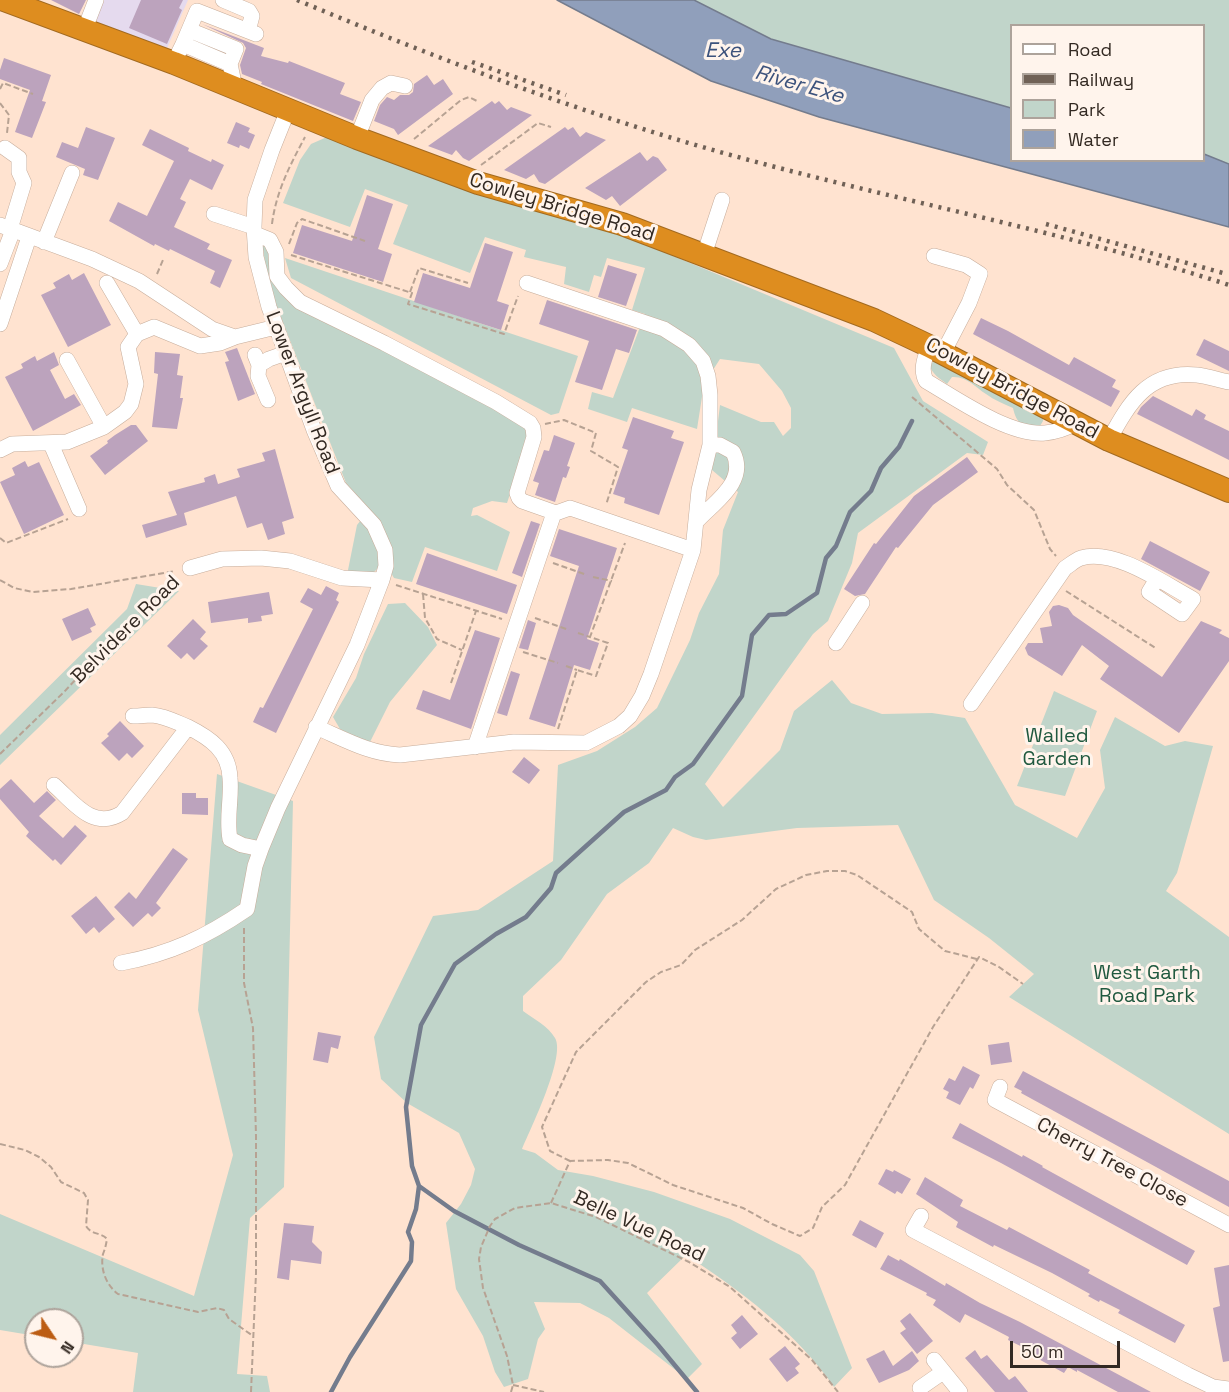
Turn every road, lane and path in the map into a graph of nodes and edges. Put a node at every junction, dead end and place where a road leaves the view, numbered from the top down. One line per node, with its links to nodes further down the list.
1 (4, 0): 5 (highway, Cowley Bridge Road)
2 (96, 0): 5 (street)
3 (224, 0): 6 (street)
4 (197, 6): 6 (street); 7 (street)
5 (84, 31): 7 (highway, Cowley Bridge Road)
6 (250, 32): 8 (street)
7 (182, 46): 8 (street); 9 (street); 11 (highway, Cowley Bridge Road)
8 (236, 49): 9 (street)
9 (230, 64): 11 (street)
10 (405, 86): 18 (street)
11 (235, 88): 16 (highway, Cowley Bridge Road)
12 (0, 89): 13 (path)
13 (33, 94)
14 (477, 101): 19 (path)
15 (0, 103): 20 (path)
16 (297, 114): 18 (highway, Cowley Bridge Road); 26 (street, Lower Argyll Road); 28 (path)
17 (551, 127): 21 (path)
18 (357, 138): 31 (highway, Cowley Bridge Road)
19 (407, 145)
20 (5, 148): 25 (street)
21 (473, 165)
22 (72, 173): 30 (street)
23 (722, 200): 31 (street)
24 (214, 214): 26 (street)
25 (8, 228): 27 (street); 34 (street)
26 (254, 231): 28 (street); 42 (street, Lower Argyll Road)
27 (29, 237): 30 (street); 41 (street)
28 (270, 240): 52 (street)
29 (365, 241): 39 (path)
30 (45, 242): 44 (street)
31 (704, 255): 45 (highway, Cowley Bridge Road)
32 (934, 256): 45 (street)
33 (163, 260): 35 (path)
34 (0, 264)
35 (156, 277)
36 (107, 283): 43 (street)
37 (468, 283): 39 (path)
38 (527, 283): 56 (street)
39 (410, 292): 40 (path)
40 (513, 310)
41 (0, 324)
42 (276, 327): 44 (street); 46 (street, Lower Argyll Road)
43 (137, 334): 44 (street); 53 (street)
44 (235, 337)
45 (936, 350): 51 (highway, Cowley Bridge Road); 51 (street)
46 (286, 353): 50 (street); 73 (street, Lower Argyll Road)
47 (67, 360): 53 (street)
48 (1229, 382): 54 (street, Cowley Bridge Road)
49 (912, 397): 68 (path)
50 (268, 400)
51 (1076, 423): 54 (highway, Cowley Bridge Road)
52 (532, 426): 59 (path); 61 (street)
53 (104, 428): 55 (street)
54 (1109, 440): 58 (highway, Cowley Bridge Road)
55 (51, 444): 57 (street); 60 (street)
56 (710, 445): 62 (street); 62 (street)
57 (0, 450)
58 (1229, 491)
59 (606, 505)
60 (78, 509): 64 (path)
61 (554, 513): 63 (street); 66 (street)
62 (696, 522): 65 (street)
63 (630, 529): 65 (street); 74 (path)
64 (0, 538)
65 (693, 550): 96 (street)
66 (539, 558): 69 (path); 80 (street)
67 (190, 568): 72 (path); 73 (street, Belvidere Road); 98 (path, Belvidere Road)
68 (1065, 568): 71 (street); 75 (street)
69 (587, 575)
70 (593, 577): 74 (path)
71 (1157, 579)
72 (0, 580)
73 (382, 580): 76 (path); 94 (street, Lower Argyll Road)
74 (612, 581): 83 (path)
75 (1054, 584): 85 (path); 92 (street)
76 (423, 594): 78 (path); 86 (path)
77 (862, 603): 84 (street)
78 (476, 611): 80 (path); 86 (path)
79 (535, 618): 81 (path)
80 (518, 624): 97 (street)
81 (569, 630)
82 (578, 633): 83 (path)
83 (590, 637): 90 (path)
84 (836, 643)
85 (1157, 649)
86 (462, 650): 91 (path)
87 (528, 653): 88 (path)
88 (558, 663)
89 (566, 666): 90 (path)
90 (577, 670): 96 (path)
91 (451, 683)
92 (971, 704)
93 (134, 716): 95 (street)
94 (316, 727): 97 (street); 100 (street, Lower Argyll Road)
95 (191, 729): 99 (street); 100 (street)
96 (554, 743): 97 (street)
97 (475, 747)
98 (0, 754)
99 (54, 785)
100 (261, 849): 101 (street, Lower Argyll Road)
101 (247, 909): 103 (street); 111 (path)
102 (977, 959): 104 (path); 107 (path); 107 (path)
103 (121, 963)
104 (1023, 984)
105 (995, 1100): 110 (street, Cherry Tree Close)
106 (0, 1144): 111 (path)
107 (570, 1161): 108 (path)
108 (551, 1203): 112 (path, Belle Vue Road); 118 (path, Belle Vue Road)
109 (921, 1216): 114 (street)
110 (1229, 1225)
111 (253, 1336): 115 (path)
112 (513, 1385): 116 (path, Belle Vue Road); 117 (path)
113 (921, 1388): 119 (street)
114 (1229, 1389)
115 (251, 1392)
116 (511, 1392)
117 (544, 1392)
118 (838, 1392)
119 (960, 1392)

